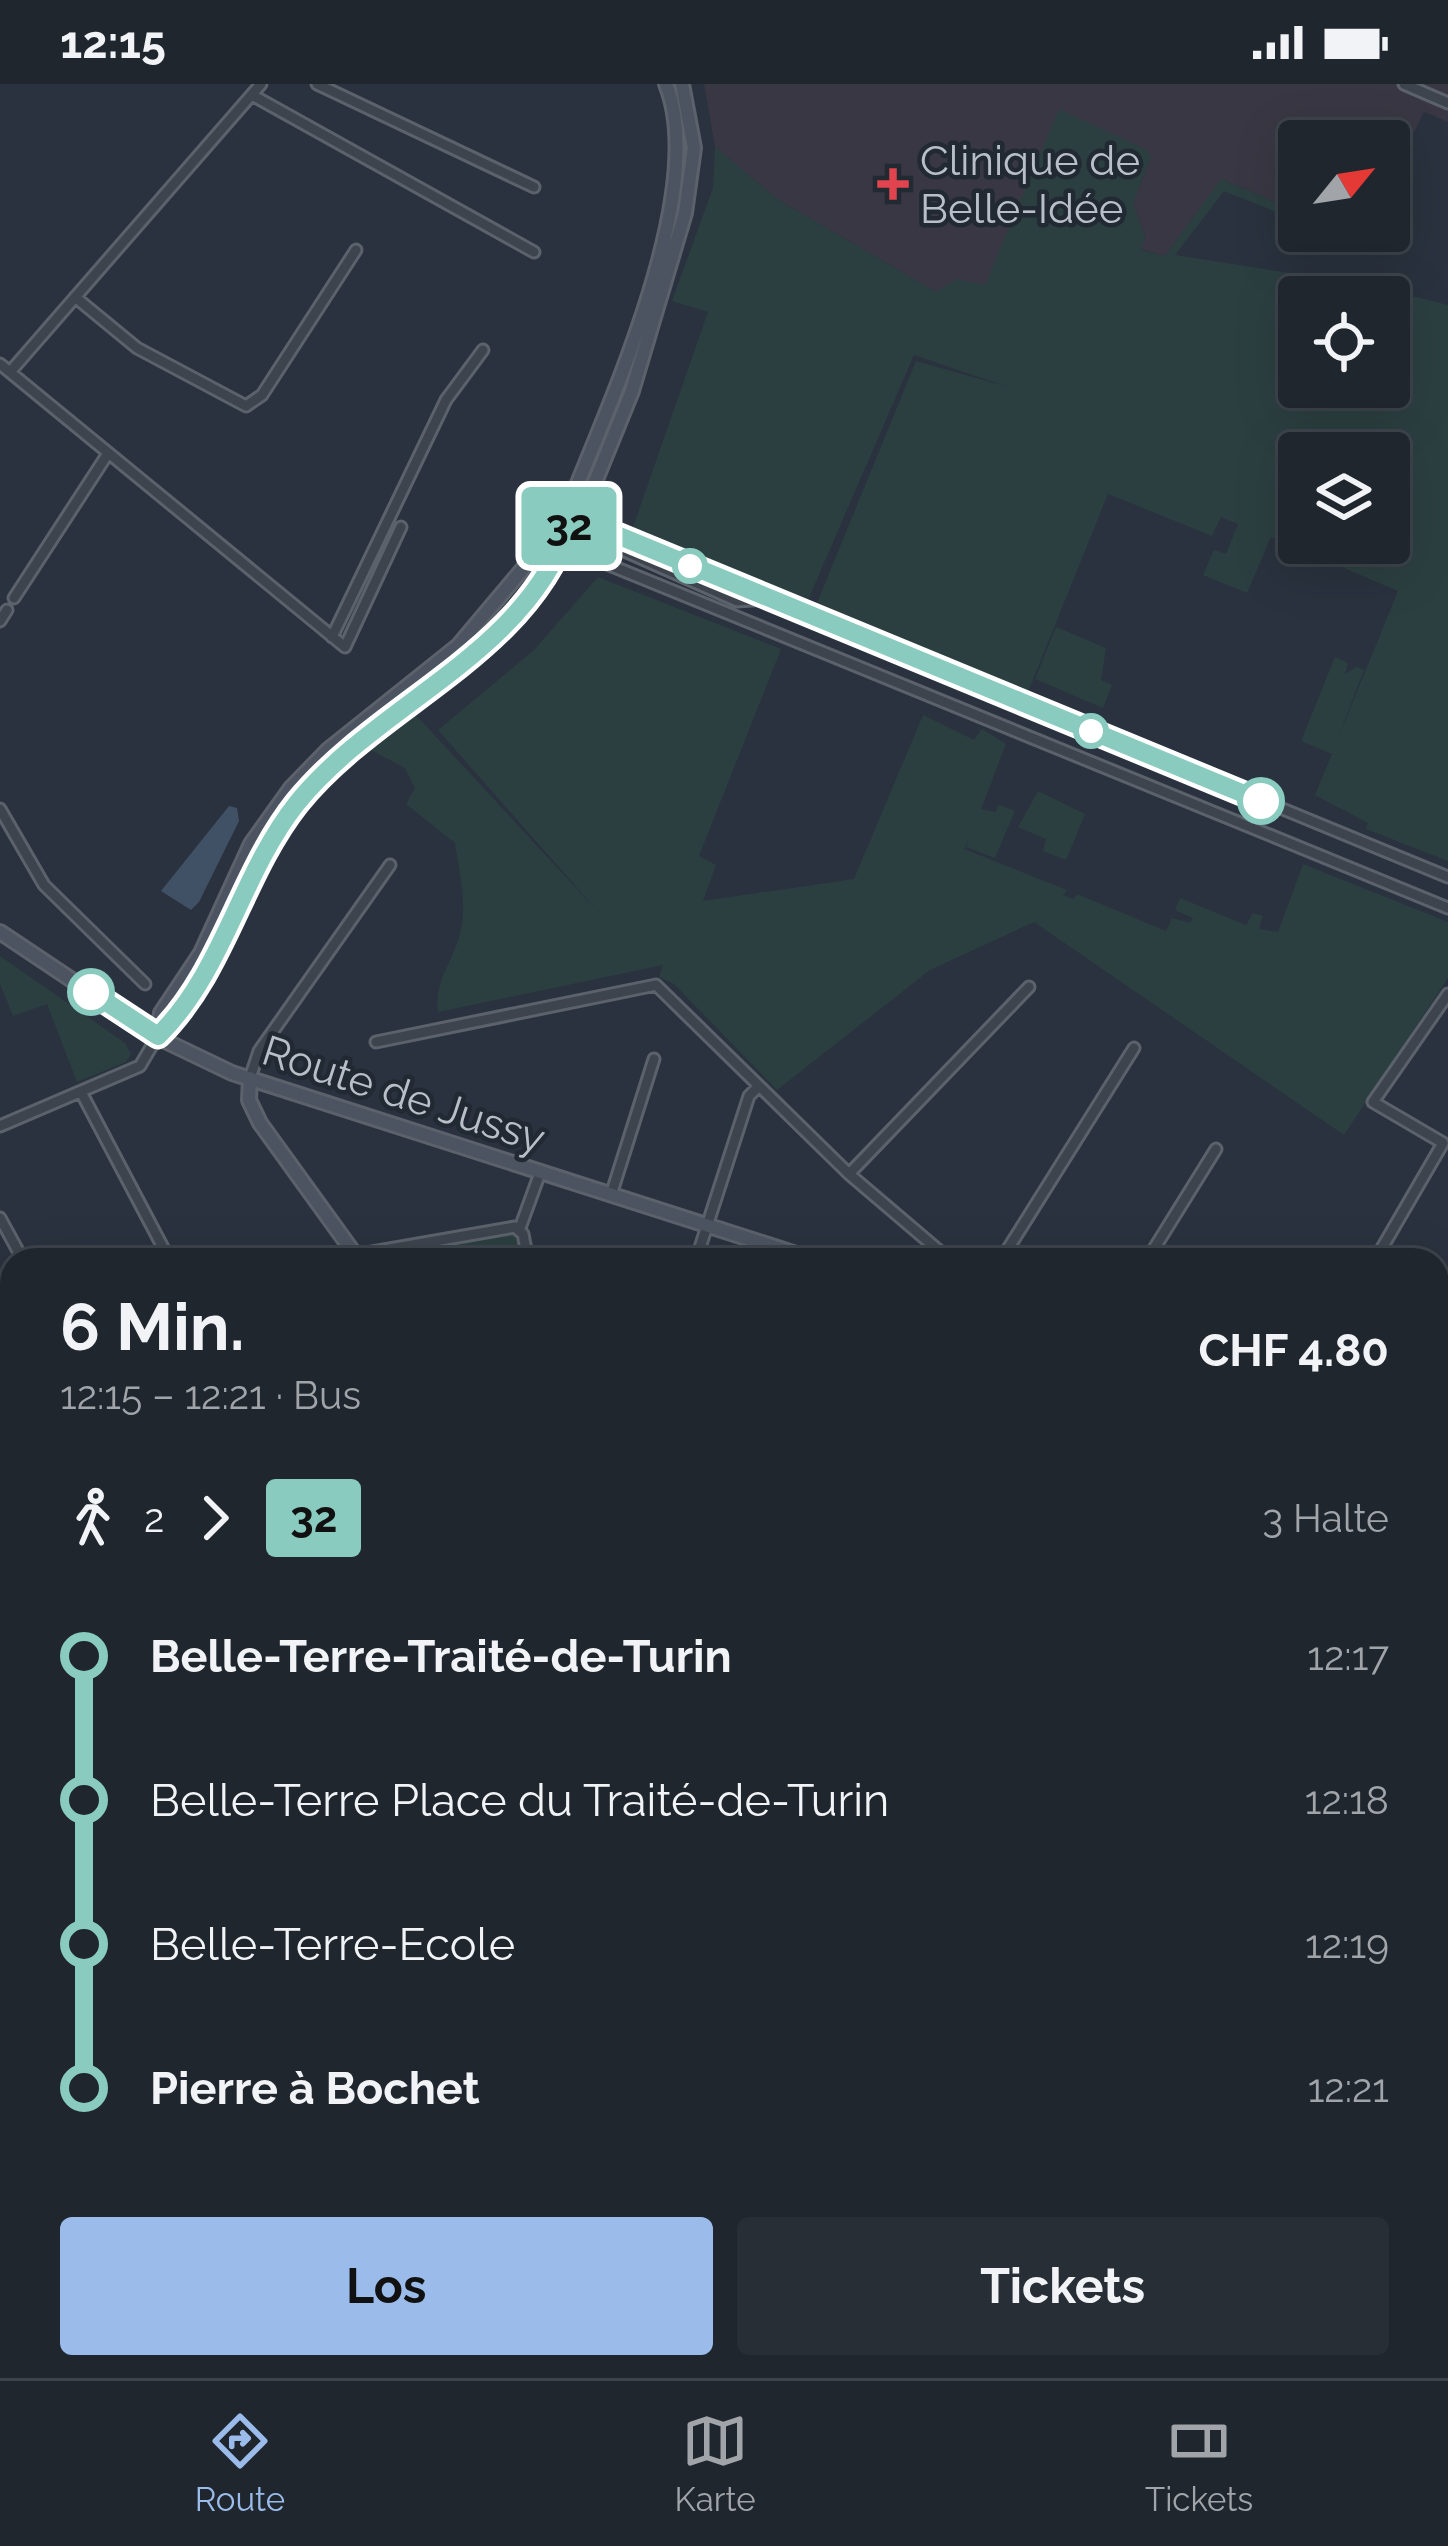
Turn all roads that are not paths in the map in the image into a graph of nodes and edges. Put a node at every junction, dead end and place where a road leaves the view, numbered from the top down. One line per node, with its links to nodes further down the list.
1 (261, 84): 6 (street)
2 (317, 84): 8 (street)
3 (667, 84): 16 (street)
4 (682, 84): 16 (street)
5 (1404, 84): 7 (street)
6 (252, 95): 10 (street); 11 (street)
7 (1448, 103)
8 (534, 187)
9 (356, 250): 11 (street)
10 (534, 252)
11 (75, 297): 14 (street)
12 (483, 350): 19 (street)
13 (0, 364): 14 (street)
14 (10, 372): 15 (street)
15 (106, 454): 18 (street); 19 (street)
16 (569, 526): 22 (street); 23 (street); 28 (street); 28 (street)
17 (401, 527): 19 (street)
18 (14, 598)
19 (332, 637)
20 (0, 809): 25 (street)
21 (389, 865): 32 (street)
22 (1448, 877)
23 (1448, 908)
24 (0, 932): 28 (street, Route de Jussy)
25 (145, 984)
26 (1029, 987): 38 (street)
27 (1448, 994): 53 (street)
28 (158, 1036): 32 (street, Route de Jussy); 34 (street)
29 (376, 1042): 33 (street)
30 (1134, 1048): 51 (street)
31 (653, 1059): 39 (street)
32 (250, 1078): 37 (street, Route de Jussy); 45 (street)
33 (758, 1088): 38 (street); 41 (street)
34 (81, 1091): 35 (street); 44 (street)
35 (0, 1126)
36 (1216, 1149): 52 (street)
37 (540, 1173): 39 (street, Route de Jussy); 42 (street)
38 (849, 1174): 50 (street)
39 (611, 1195): 41 (street, Route de Jussy)
40 (0, 1218): 43 (street)
41 (707, 1226): 48 (street); 49 (street, Route de Jussy)
42 (520, 1228): 46 (street); 47 (street)
43 (16, 1248)
44 (163, 1248)
45 (350, 1248)
46 (411, 1248)
47 (525, 1248)
48 (700, 1248)
49 (763, 1248)
50 (936, 1248)
51 (1008, 1248)
52 (1154, 1248)
53 (1383, 1248)

